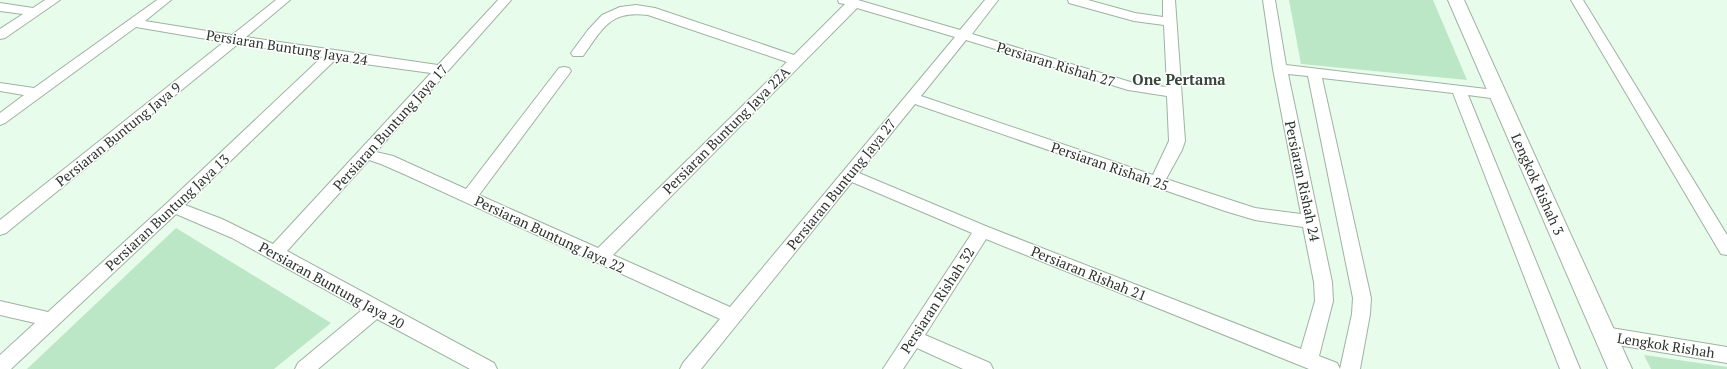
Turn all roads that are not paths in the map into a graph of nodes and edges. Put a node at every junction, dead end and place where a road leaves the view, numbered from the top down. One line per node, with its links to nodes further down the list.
1 (54, 0): 13 (street)
2 (165, 0): 15 (street)
3 (284, 0): 18 (street, Persiaran Buntung Jaya 9)
4 (505, 0): 22 (street, Persiaran Buntung Jaya 17)
5 (992, 0): 17 (street, Persiaran Buntung Jaya 27)
6 (1074, 0): 14 (street)
7 (1169, 0): 14 (street)
8 (1269, 0): 23 (street, Persiaran Rishah 24)
9 (1456, 0): 30 (street, Lengkok Rishah 3)
10 (1577, 0): 41 (street)
11 (848, 2): 17 (street, Persiaran Rishah 27); 21 (street, Persiaran Buntung Jaya 22A)
12 (0, 7): 13 (street)
13 (35, 12): 16 (street)
14 (1170, 22): 29 (street)
15 (134, 23): 18 (street, Persiaran Buntung Jaya 24); 28 (street)
16 (0, 35)
17 (962, 35): 29 (street, Persiaran Rishah 27); 31 (street, Persiaran Buntung Jaya 27)
18 (235, 39): 20 (street, Persiaran Buntung Jaya 24); 39 (street, Persiaran Buntung Jaya 9)
19 (578, 53): 21 (street)
20 (332, 55): 22 (street, Persiaran Buntung Jaya 24); 37 (street, Persiaran Buntung Jaya 13)
21 (796, 60): 43 (street, Persiaran Buntung Jaya 22A)
22 (440, 70): 33 (street, Persiaran Buntung Jaya 17)
23 (1280, 70): 25 (street); 38 (street, Persiaran Rishah 24)
24 (564, 71): 36 (street)
25 (1314, 73): 27 (street); 59 (street)
26 (0, 87): 28 (street)
27 (1459, 90): 30 (street); 60 (street)
28 (37, 93): 32 (street)
29 (1174, 94): 35 (street)
30 (1498, 94): 48 (street, Lengkok Rishah 3)
31 (912, 98): 34 (street, Persiaran Buntung Jaya 27); 35 (street, Persiaran Rishah 25)
32 (0, 120)
33 (366, 154): 36 (street, Persiaran Buntung Jaya 22); 42 (street, Persiaran Buntung Jaya 17)
34 (849, 175): 40 (street, Persiaran Rishah 21); 46 (street, Persiaran Buntung Jaya 27)
35 (1157, 182): 38 (street, Persiaran Rishah 25)
36 (469, 197): 43 (street, Persiaran Buntung Jaya 22)
37 (173, 207): 42 (street, Persiaran Buntung Jaya 20); 47 (street, Persiaran Buntung Jaya 13)
38 (1312, 222): 51 (street, Persiaran Rishah 24)
39 (0, 228)
40 (982, 231): 49 (street, Persiaran Rishah 32); 51 (street, Persiaran Rishah 21)
41 (1727, 249)
42 (275, 253): 45 (street, Persiaran Buntung Jaya 20)
43 (600, 257): 46 (street, Persiaran Buntung Jaya 22)
44 (0, 308): 47 (street)
45 (376, 309): 53 (street); 54 (street, Persiaran Buntung Jaya 20)
46 (733, 317): 55 (street, Persiaran Buntung Jaya 27)
47 (50, 320): 52 (street, Persiaran Buntung Jaya 13)
48 (1605, 335): 50 (street, Lengkok Rishah); 61 (street, Lengkok Rishah 3)
49 (913, 338): 56 (street, Persiaran Rishah 32); 57 (street)
50 (1727, 355)
51 (1308, 360): 58 (street, Persiaran Rishah 21)
52 (0, 367)
53 (305, 369)
54 (487, 369)
55 (690, 369)
56 (892, 369)
57 (983, 369)
58 (1330, 369)
59 (1350, 369)
60 (1570, 369)
61 (1620, 369)

